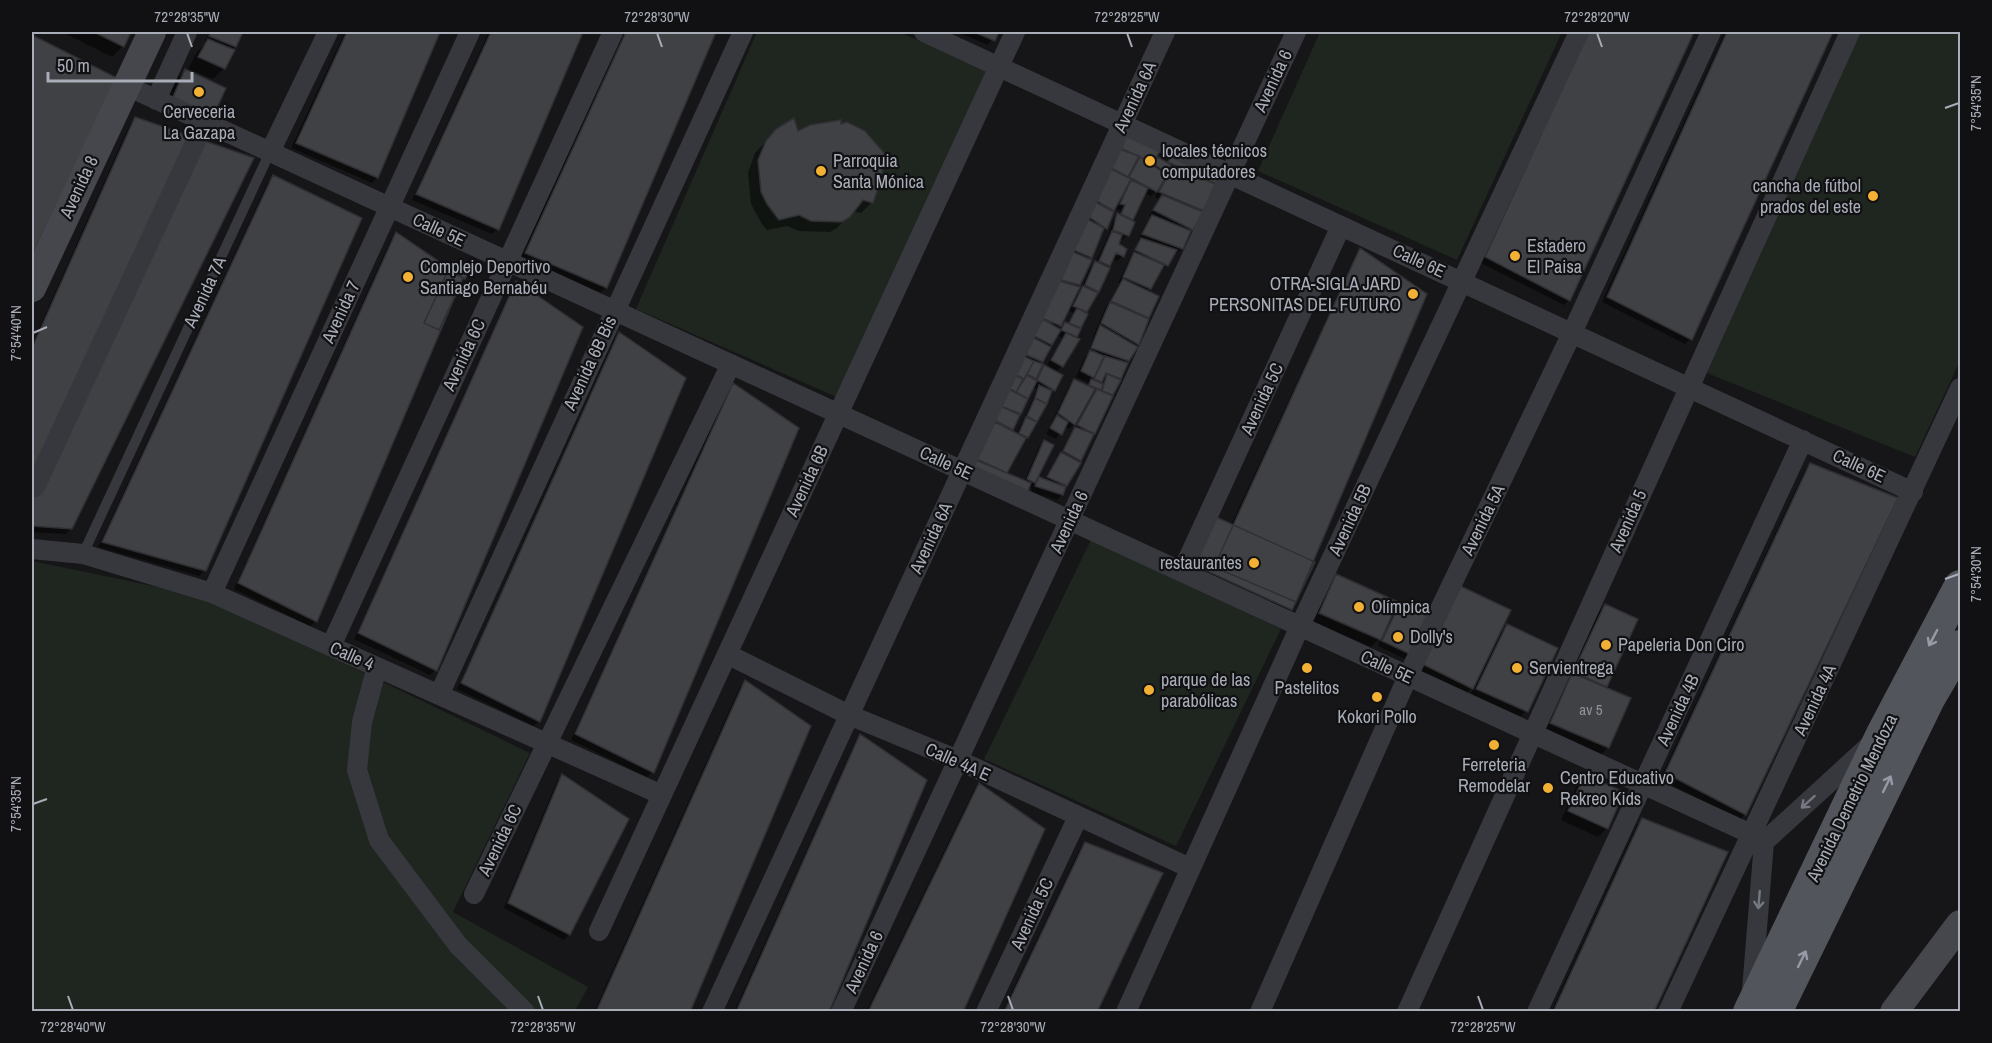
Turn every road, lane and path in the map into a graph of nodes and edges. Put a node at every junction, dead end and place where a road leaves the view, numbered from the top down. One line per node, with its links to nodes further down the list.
1 (152, 32): 15 (street, Avenida 8)
2 (187, 32): 16 (street)
3 (328, 32): 19 (street, Avenida 7A)
4 (470, 32): 21 (street, Avenida 7)
5 (613, 32): 23 (street, Avenida 6C)
6 (743, 32): 26 (street, Avenida 6B Bis)
7 (924, 32): 14 (street, Calle 6E)
8 (1015, 32): 14 (street, Avenida 6B)
9 (1165, 32): 18 (street, Avenida 6A)
10 (1296, 32): 20 (street, Avenida 6)
11 (1579, 32): 24 (street, Avenida 5B)
12 (1711, 32): 27 (street, Avenida 5A)
13 (1850, 32): 29 (street, Avenida 5)
14 (999, 66): 18 (street, Calle 6E); 31 (street, Avenida 6B)
15 (127, 86): 16 (street, Calle 5E); 25 (street, Avenida 8)
16 (156, 100): 17 (street, Calle 5E)
17 (206, 122): 19 (street, Calle 5E); 34 (street)
18 (1122, 123): 20 (street, Calle 6E); 33 (street, Avenida 6A)
19 (270, 152): 21 (street, Calle 5E); 38 (lane, Avenida 7A)
20 (1230, 174): 22 (street, Calle 6E); 36 (street, Avenida 6)
21 (389, 207): 23 (street, Calle 5E); 41 (street, Avenida 7)
22 (1341, 226): 24 (street, Calle 6E); 39 (street, Avenida 5C)
23 (508, 261): 26 (street, Calle 5E); 43 (street, Avenida 6C)
24 (1461, 281): 27 (street, Calle 6E); 42 (street, Avenida 5B)
25 (33, 282)
26 (615, 311): 28 (street, Calle 5E); 48 (street, Avenida 6B Bis)
27 (1572, 333): 29 (street, Calle 6E); 47 (street, Avenida 5A)
28 (731, 364): 31 (street, Calle 5E); 52 (street, Avenida 6C)
29 (1689, 387): 32 (street, Calle 6E); 50 (street, Avenida 5)
30 (1960, 388): 35 (street, Avenida 4A)
31 (838, 414): 33 (street, Calle 5E); 45 (street, Avenida 6B)
32 (1803, 440): 35 (street, Calle 6E); 54 (street, Avenida 4B)
33 (962, 471): 36 (street, Calle 5E); 49 (street, Avenida 6A)
34 (35, 487)
35 (1913, 492): 57 (street, Avenida 4A)
36 (1069, 520): 39 (street, Calle 5E); 53 (street, Avenida 6)
37 (32, 549): 38 (street, Calle 4)
38 (83, 554): 41 (street, Calle 4)
39 (1182, 572): 42 (street, Calle 5E)
40 (1960, 586): 51 (main road, Avenida Demetrio Mendoza, one-way to 51)
41 (212, 593): 43 (street, Calle 4)
42 (1300, 627): 47 (street, Calle 5E); 58 (street, Avenida 5B)
43 (331, 646): 46 (street, Calle 4)
44 (1960, 646): 62 (main road, Avenida Demetrio Mendoza, one-way to 44)
45 (727, 654): 49 (street, Calle 4A E); 55 (street, Avenida 6B)
46 (377, 667): 48 (street, Calle 4); 63 (street)
47 (1408, 676): 50 (street, Calle 5E); 68 (street, Avenida 5A)
48 (439, 695): 52 (street, Calle 4)
49 (849, 715): 53 (street, Calle 4A E); 64 (street, Avenida 6A)
50 (1533, 733): 54 (street, Calle 5E); 69 (street, Avenida 5)
51 (1882, 734): 57 (street, one-way to 57); 62 (main road, Avenida Demetrio Mendoza)
52 (547, 744): 55 (street, Calle 4); 59 (street, Avenida 6C)
53 (958, 760): 56 (street, Calle 4A E); 65 (street, Avenida 6)
54 (1643, 784): 57 (street, Calle 5E); 70 (street, Avenida 4B)
55 (662, 795): 61 (street, Avenida 6B)
56 (1078, 817): 58 (street, Calle 4A E); 66 (street, Avenida 5C)
57 (1758, 838): 62 (street, one-way to 62); 71 (street, Avenida 4A)
58 (1190, 868): 67 (street, Avenida 5B)
59 (474, 894)
60 (1960, 924): 72 (street)
61 (599, 931)
62 (1758, 1010)
63 (525, 1011)
64 (712, 1011)
65 (841, 1011)
66 (986, 1011)
67 (1126, 1011)
68 (1260, 1011)
69 (1407, 1011)
70 (1537, 1011)
71 (1668, 1011)
72 (1894, 1011)

